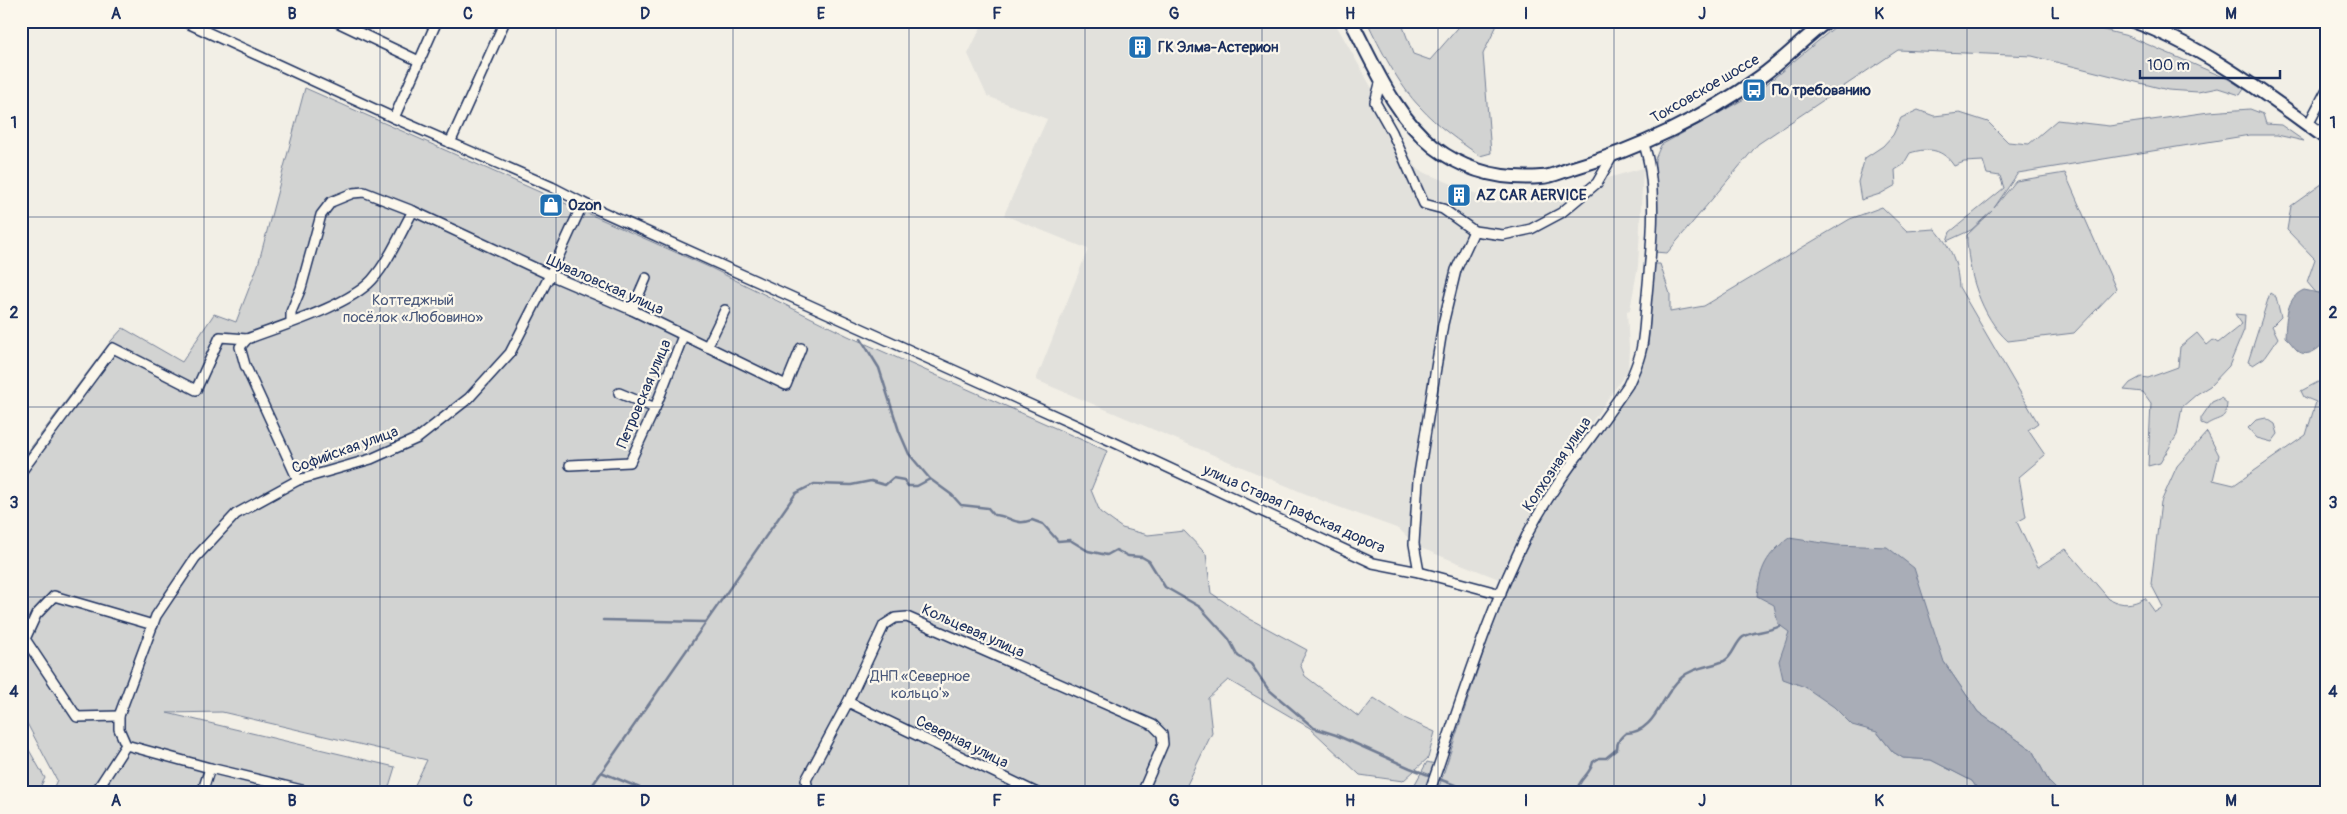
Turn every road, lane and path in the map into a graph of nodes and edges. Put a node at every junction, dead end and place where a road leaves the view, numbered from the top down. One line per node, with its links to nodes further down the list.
1 (184, 21): 11 (street, улица Старая Графская дорога)
2 (335, 21): 8 (street)
3 (437, 21): 8 (street)
4 (505, 21): 15 (street)
5 (1351, 21): 9 (main road, Токсовское шоссе)
6 (1827, 21): 14 (main road, Токсовское шоссе)
7 (2133, 21): 12 (main road)
8 (419, 61): 11 (street)
9 (1381, 80): 16 (main road, Токсовское шоссе); 19 (street)
10 (2326, 91): 12 (street)
11 (394, 118): 15 (street, улица Старая Графская дорога)
12 (2308, 126): 13 (main road)
13 (2326, 138)
14 (1643, 142): 16 (main road, Токсовское шоссе); 35 (street, Колхозная улица)
15 (450, 143): 17 (street, улица Старая Графская дорога)
16 (1613, 155): 19 (street)
17 (583, 203): 20 (street, Софийская улица); 34 (street, улица Старая Графская дорога)
18 (413, 211): 20 (street, Шуваловская улица); 24 (street); 24 (street, Шуваловская улица)
19 (1474, 231): 34 (street)
20 (550, 275): 22 (street, Шуваловская улица); 33 (street, Софийская улица)
21 (646, 278): 22 (street)
22 (632, 310): 25 (street, Шуваловская улица)
23 (725, 310): 27 (street)
24 (291, 322): 26 (street)
25 (683, 336): 27 (street, Шуваловская улица); 30 (street, Петровская улица)
26 (248, 339): 32 (street); 33 (street)
27 (707, 347): 28 (street, Шуваловская улица)
28 (801, 348)
29 (619, 393): 30 (street)
30 (655, 408): 31 (street, Петровская улица)
31 (570, 465)
32 (21, 472)
33 (298, 480): 36 (street, Софийская улица)
34 (1419, 572): 35 (street, улица Старая Графская дорога)
35 (1501, 594): 41 (street, Колхозная улица)
36 (153, 625): 38 (street, Софийская улица); 38 (street)
37 (848, 702): 46 (street, Кольцевая улица); 47 (street, Северная улица); 48 (street, Кольцевая улица)
38 (120, 716): 39 (street)
39 (126, 745): 40 (street); 43 (street)
40 (210, 768): 42 (street); 44 (street)
41 (1430, 789)
42 (285, 790): 45 (street)
43 (95, 793)
44 (202, 793)
45 (314, 793)
46 (809, 793)
47 (1037, 793)
48 (1142, 793)

